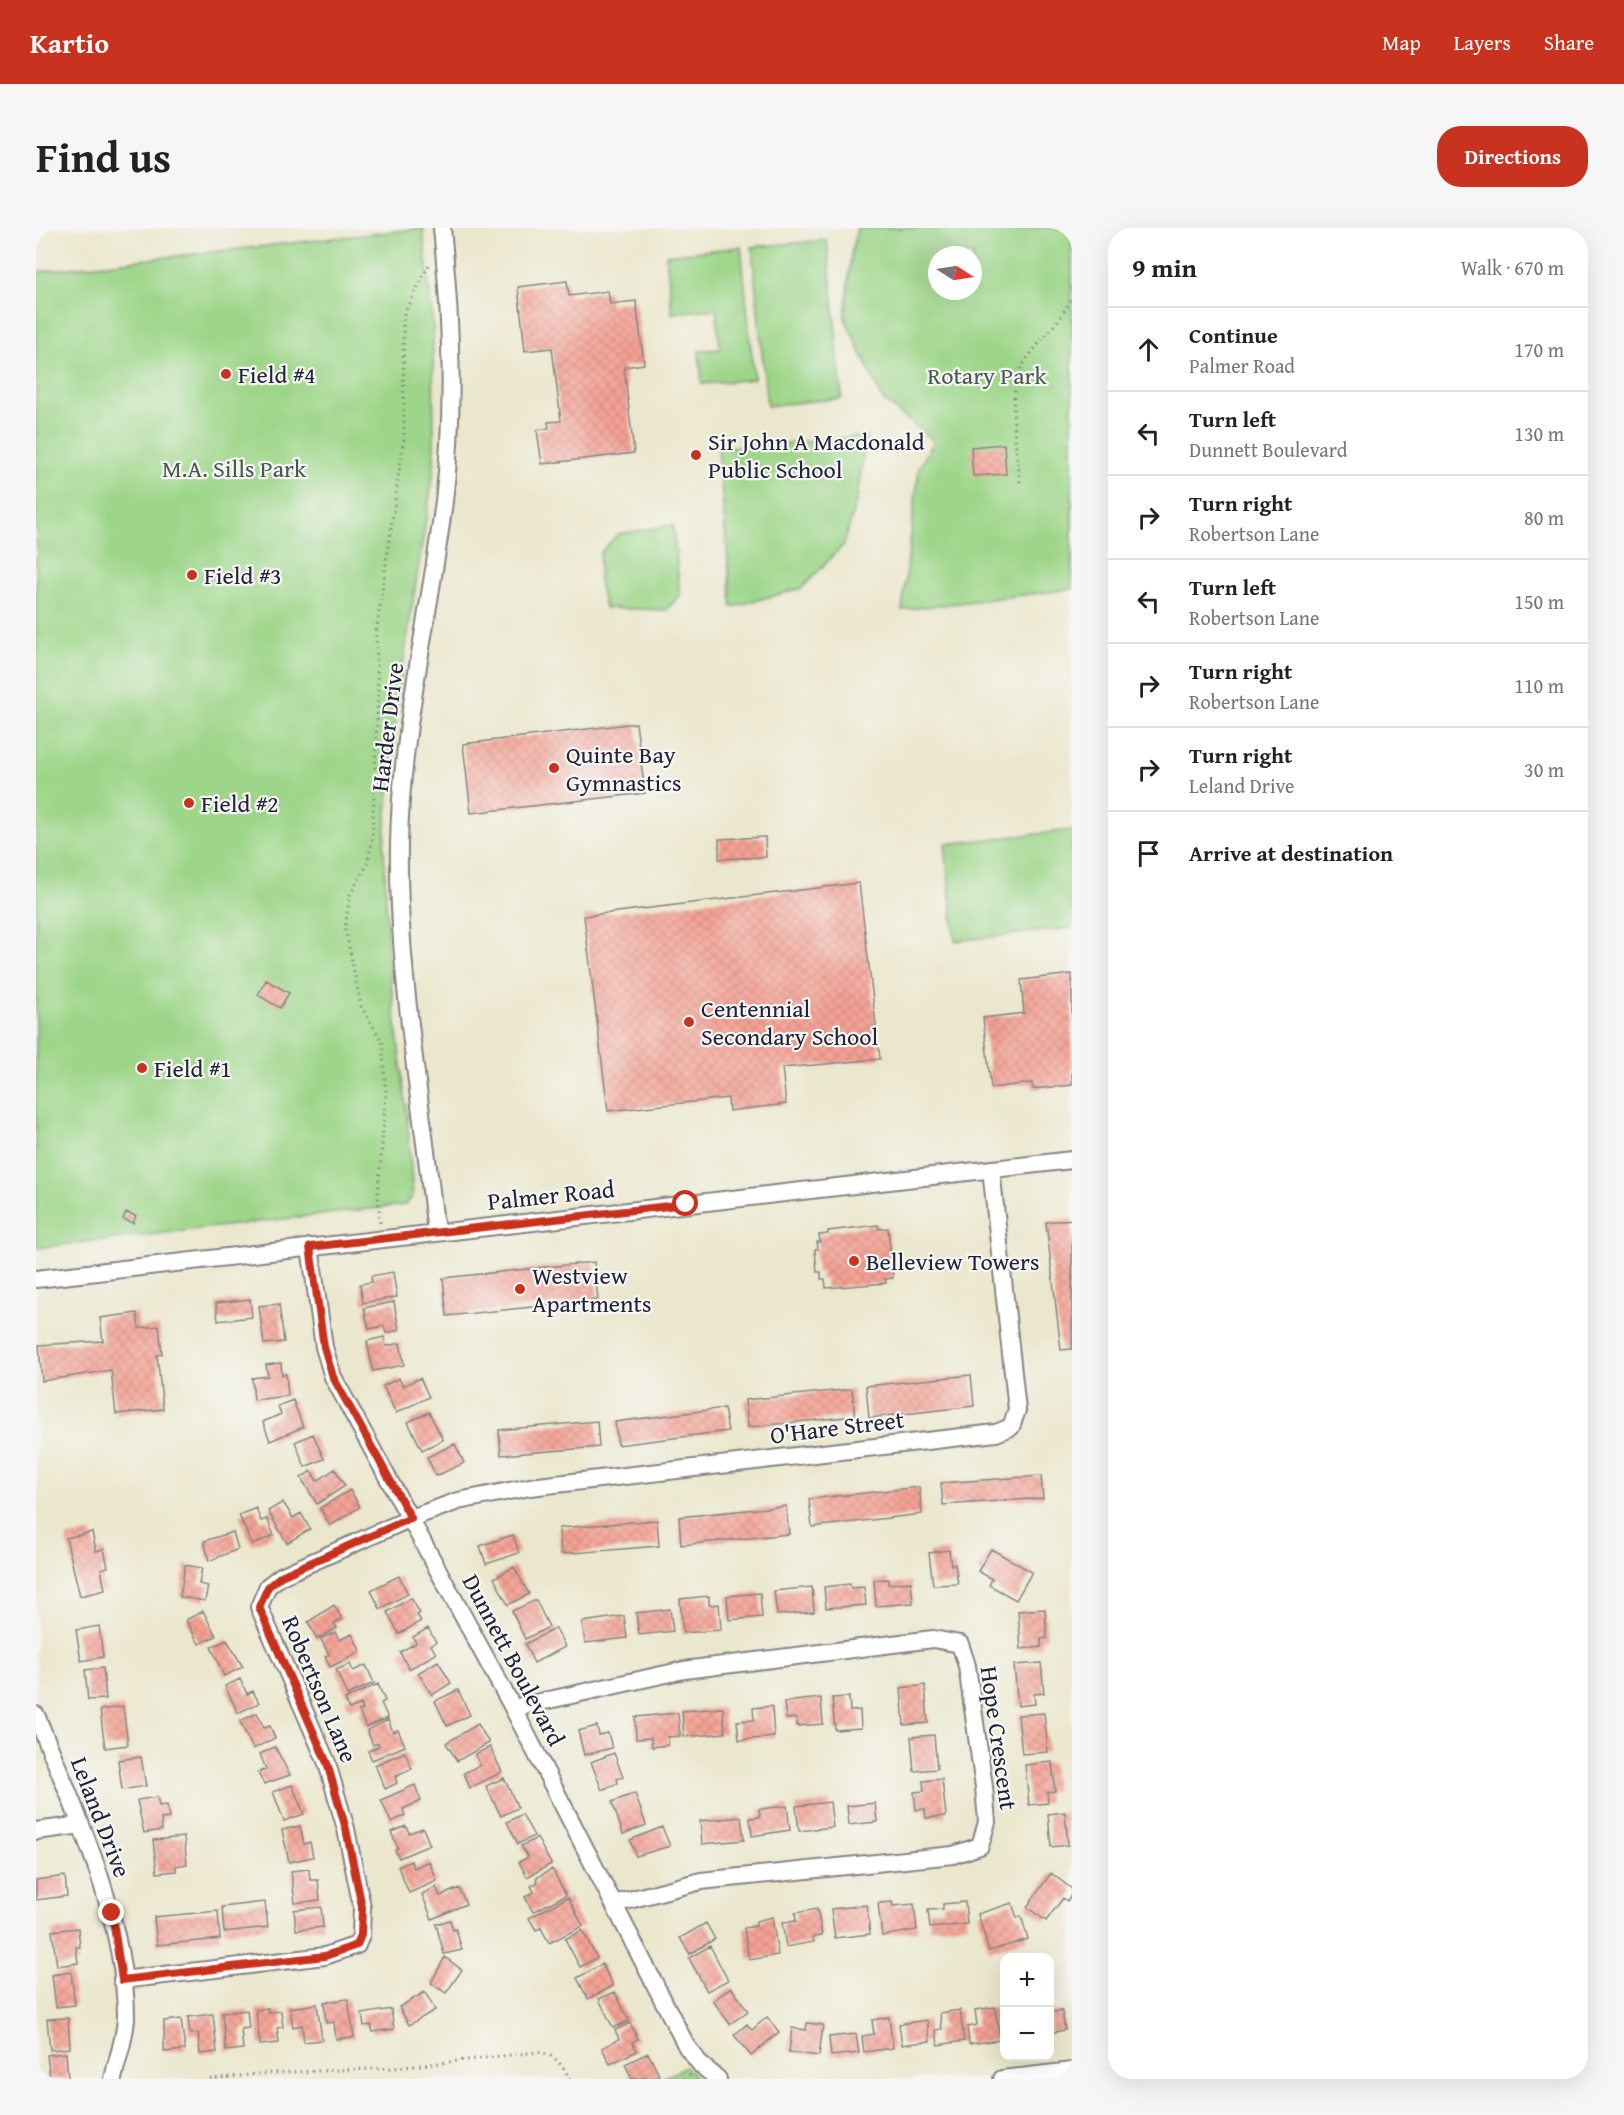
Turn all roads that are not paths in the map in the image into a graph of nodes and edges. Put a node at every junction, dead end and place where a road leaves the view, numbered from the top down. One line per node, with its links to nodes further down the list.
1 (442, 228): 4 (street, Harder Drive)
2 (1072, 1160): 3 (street, Palmer Road)
3 (991, 1169): 4 (street, Palmer Road); 7 (street, O'Hare Street)
4 (436, 1233): 5 (street, Palmer Road)
5 (310, 1247): 6 (street, Palmer Road); 7 (street, Dunnett Boulevard)
6 (36, 1279)
7 (411, 1518): 8 (street, Dunnett Boulevard); 13 (street, Robertson Lane)
8 (513, 1708): 12 (street, Dunnett Boulevard); 12 (street, Hope Crescent)
9 (36, 1715): 10 (street, Leland Drive)
10 (81, 1825): 11 (street); 13 (street, Leland Drive)
11 (36, 1831)
12 (614, 1904): 16 (street, Dunnett Boulevard)
13 (122, 1980): 15 (street, Leland Drive)
14 (1072, 2071): 17 (street)
15 (113, 2079)
16 (718, 2079)
17 (1002, 2079)

